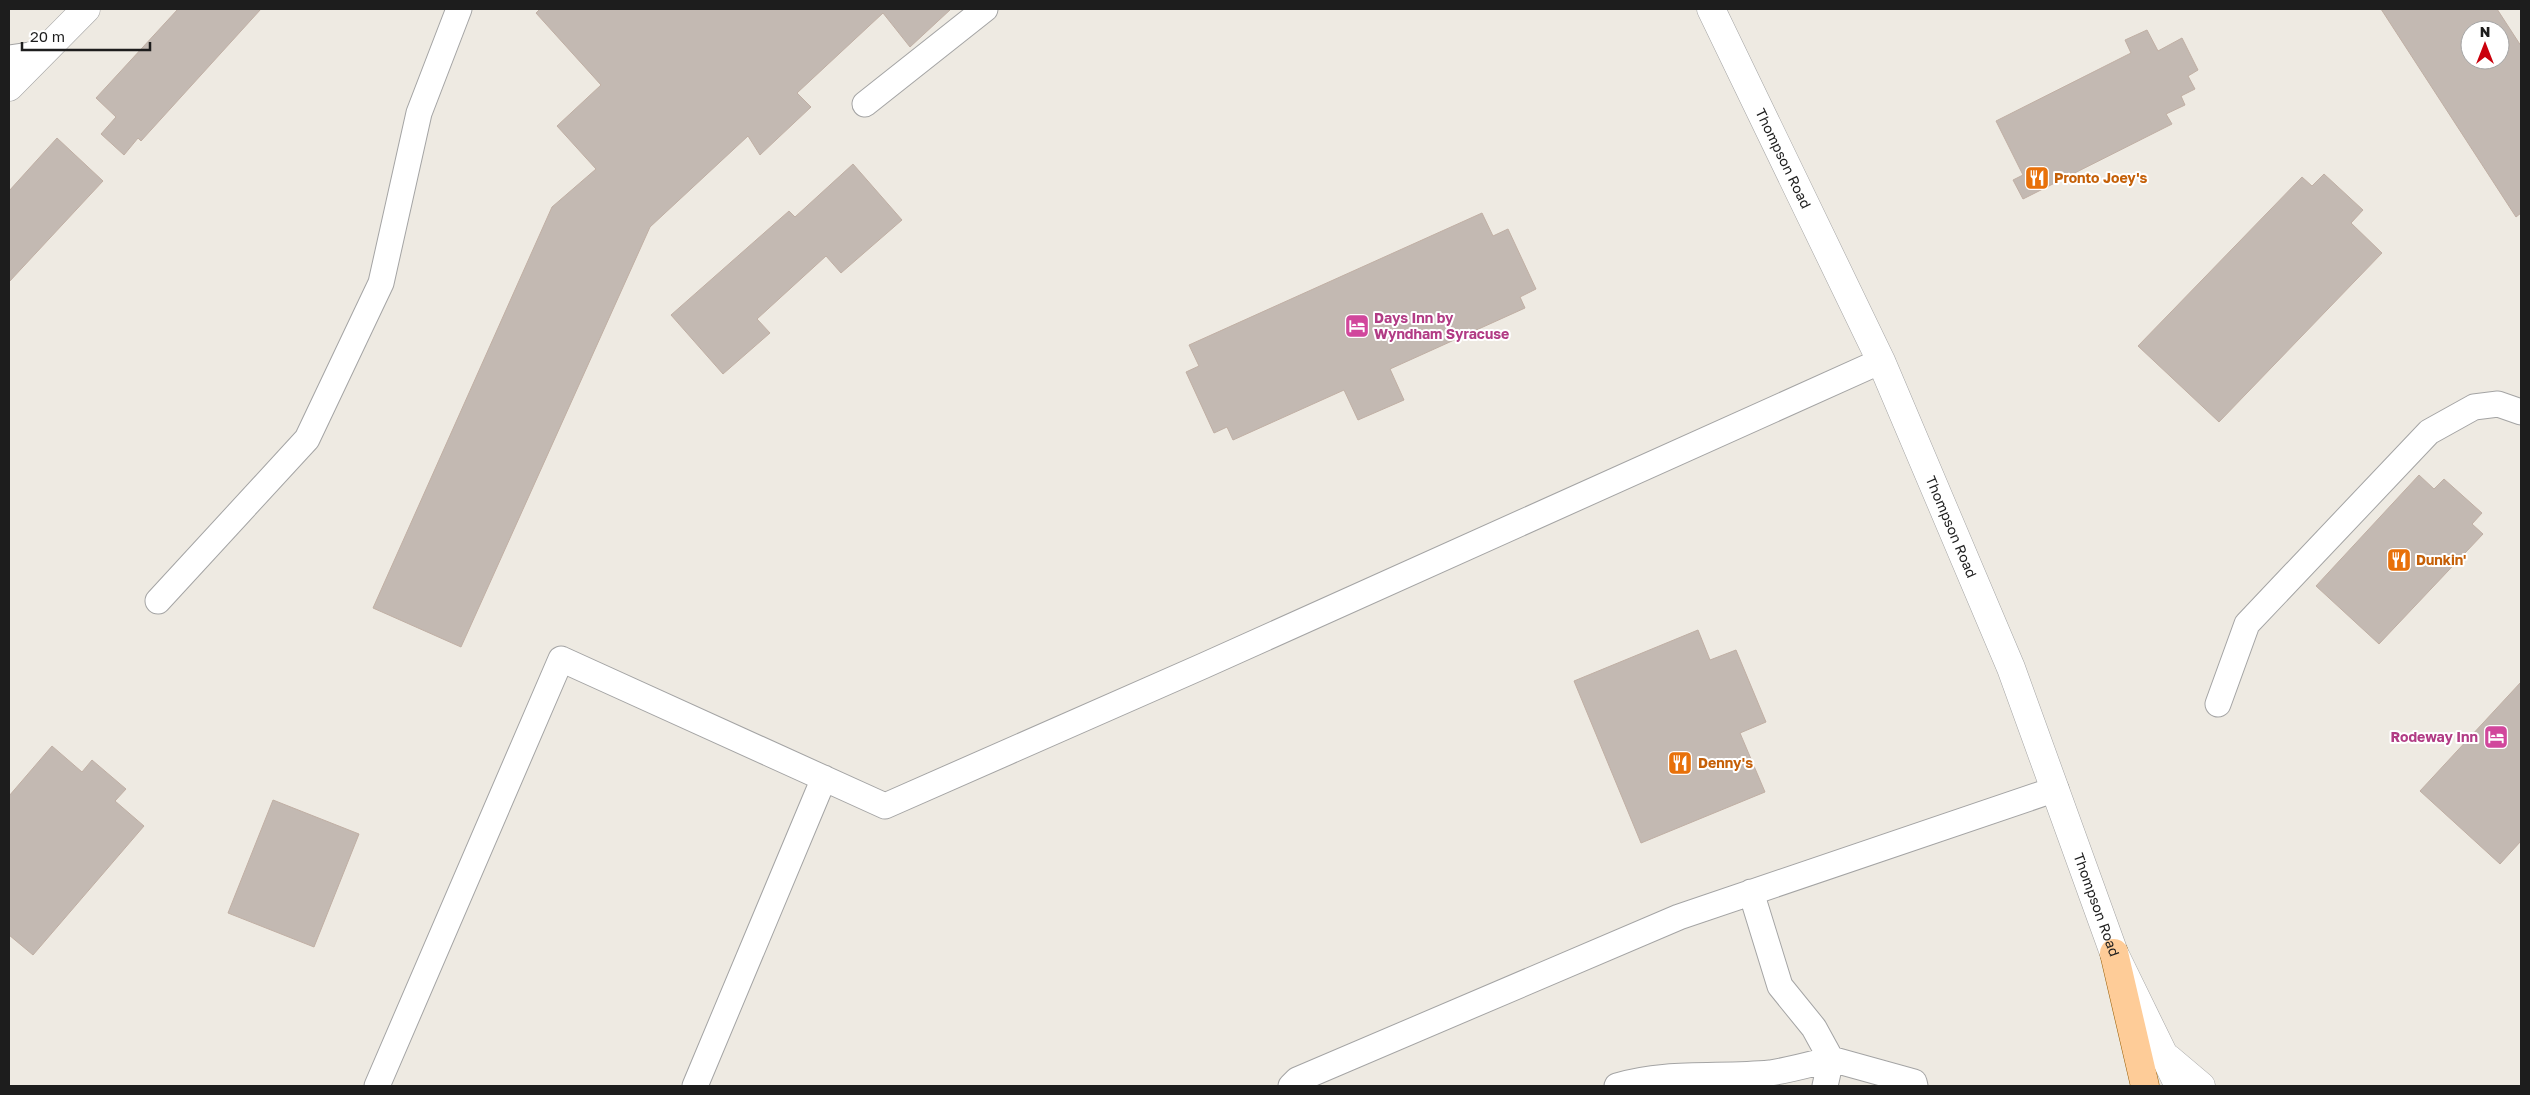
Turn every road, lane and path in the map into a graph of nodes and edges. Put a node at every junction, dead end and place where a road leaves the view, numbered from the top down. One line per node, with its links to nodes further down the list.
1 (86, 9): 5 (street)
2 (459, 9): 11 (lane)
3 (986, 9): 8 (lane)
4 (1711, 9): 9 (street, Thompson Road)
5 (43, 53): 6 (lane); 7 (street)
6 (9, 58)
7 (9, 87)
8 (865, 104)
9 (1881, 361): 13 (lane); 14 (street, Thompson Road)
10 (2521, 412): 12 (lane)
11 (158, 601)
12 (2218, 704)
13 (824, 778): 20 (lane); 21 (lane)
14 (2056, 789): 15 (lane); 16 (street, Thompson Road)
15 (1751, 892): 18 (lane); 19 (lane)
16 (2114, 953): 17 (street, Thompson Road); 25 (main road)
17 (2166, 1056): 26 (street, Thompson Road); 27 (street, Thompson Road)
18 (1831, 1059): 22 (lane); 23 (lane); 24 (lane)
19 (1296, 1084)
20 (378, 1086)
21 (694, 1086)
22 (1617, 1086)
23 (1825, 1086)
24 (1915, 1086)
25 (2145, 1086)
26 (2179, 1086)
27 (2200, 1086)

